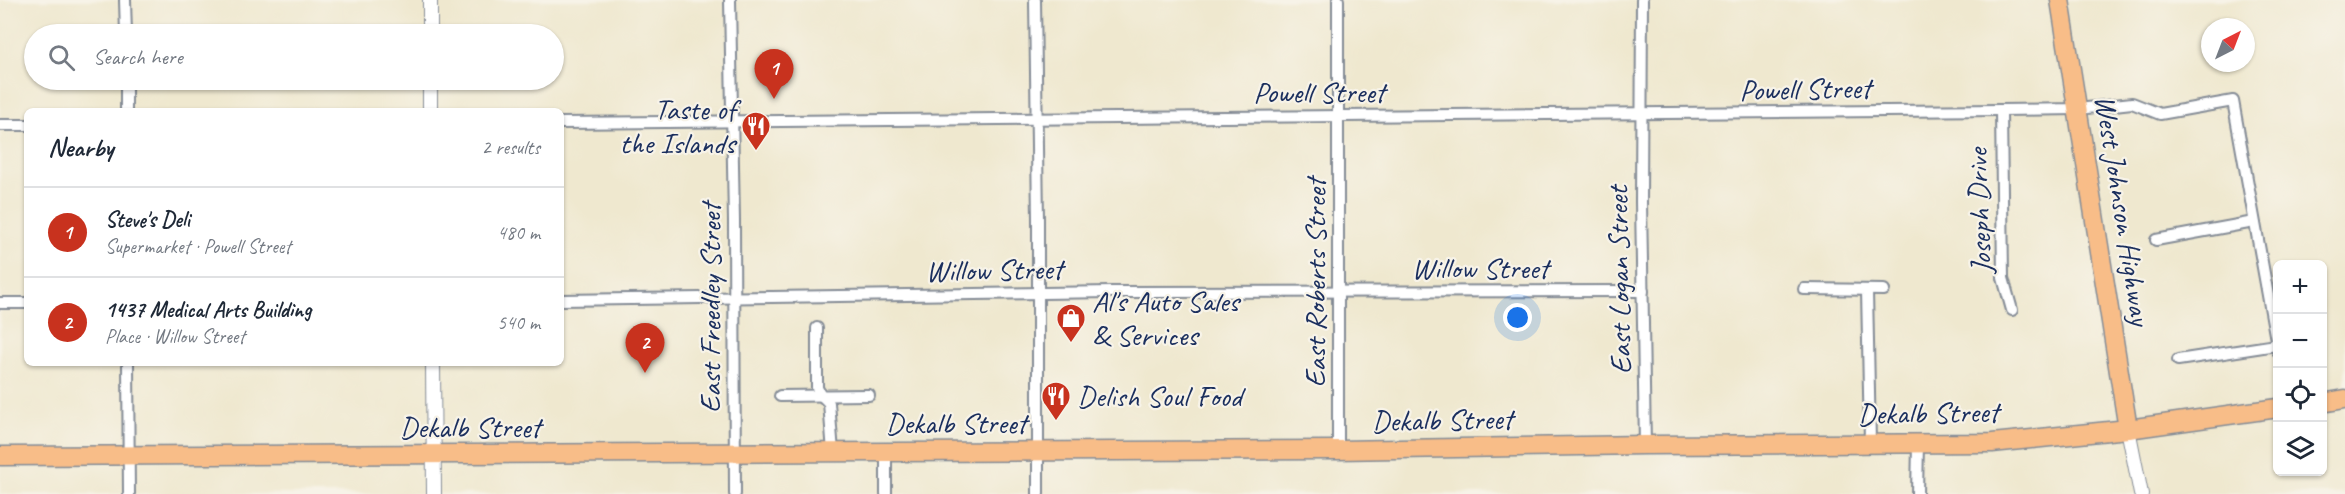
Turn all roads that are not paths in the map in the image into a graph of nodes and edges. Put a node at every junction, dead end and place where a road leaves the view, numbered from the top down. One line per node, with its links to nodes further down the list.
1 (125, 0): 8 (street)
2 (430, 0): 9 (street)
3 (730, 0): 19 (street, East Freedley Street)
4 (1035, 0): 18 (street)
5 (1338, 0): 17 (street, East Roberts Street)
6 (1642, 0): 16 (street, East Logan Street)
7 (2060, 0): 14 (highway, West Johnson Highway)
8 (126, 24)
9 (430, 24)
10 (126, 90): 12 (street)
11 (430, 90): 13 (street)
12 (126, 108)
13 (430, 108)
14 (2078, 109): 15 (street, Powell Street); 23 (street, Powell Street); 46 (highway, West Johnson Highway)
15 (2001, 110): 16 (street, Powell Street); 35 (street, Joseph Drive)
16 (1641, 114): 17 (street, Powell Street); 28 (street, East Logan Street)
17 (1340, 116): 18 (street, Powell Street); 29 (street, East Roberts Street)
18 (1036, 117): 19 (street, Powell Street); 30 (street)
19 (733, 121): 20 (street, Powell Street); 31 (street, East Freedley Street)
20 (564, 123)
21 (0, 125): 22 (street)
22 (24, 125)
23 (2254, 222): 24 (street); 36 (street)
24 (2156, 240)
25 (1804, 289): 26 (street)
26 (1867, 290): 27 (street); 48 (street)
27 (1884, 290)
28 (1643, 291): 29 (street, Willow Street); 49 (street, East Logan Street)
29 (1340, 293): 30 (street, Willow Street); 50 (street, East Roberts Street)
30 (1038, 294): 31 (street, Willow Street); 53 (street)
31 (734, 298): 32 (street, Willow Street); 54 (street, East Freedley Street)
32 (564, 300)
33 (0, 303): 34 (street)
34 (24, 303)
35 (2012, 310)
36 (2273, 326)
37 (817, 328): 42 (street)
38 (2273, 348): 39 (street)
39 (2178, 360)
40 (128, 366): 56 (street)
41 (433, 366): 57 (street)
42 (821, 395): 43 (street); 44 (street); 52 (street)
43 (869, 395)
44 (780, 396)
45 (2273, 409): 46 (highway, Dekalb Street)
46 (2128, 429): 47 (highway, Dekalb Street); 64 (street)
47 (1918, 442): 48 (highway, Dekalb Street); 63 (street)
48 (1870, 443): 49 (highway, Dekalb Street)
49 (1646, 445): 50 (highway, Dekalb Street)
50 (1338, 450): 53 (highway, Dekalb Street)
51 (886, 451): 52 (highway, Dekalb Street); 53 (highway, Dekalb Street); 61 (street)
52 (833, 452): 54 (highway, Dekalb Street)
53 (1037, 452): 62 (street)
54 (735, 453): 57 (highway, Dekalb Street); 60 (street, East Freedley Street)
55 (0, 456): 56 (highway, Dekalb Street)
56 (129, 456): 57 (highway, Dekalb Street); 58 (street)
57 (434, 456): 59 (street)
58 (129, 494)
59 (434, 494)
60 (735, 494)
61 (886, 494)
62 (1038, 494)
63 (1917, 494)
64 (2140, 494)

